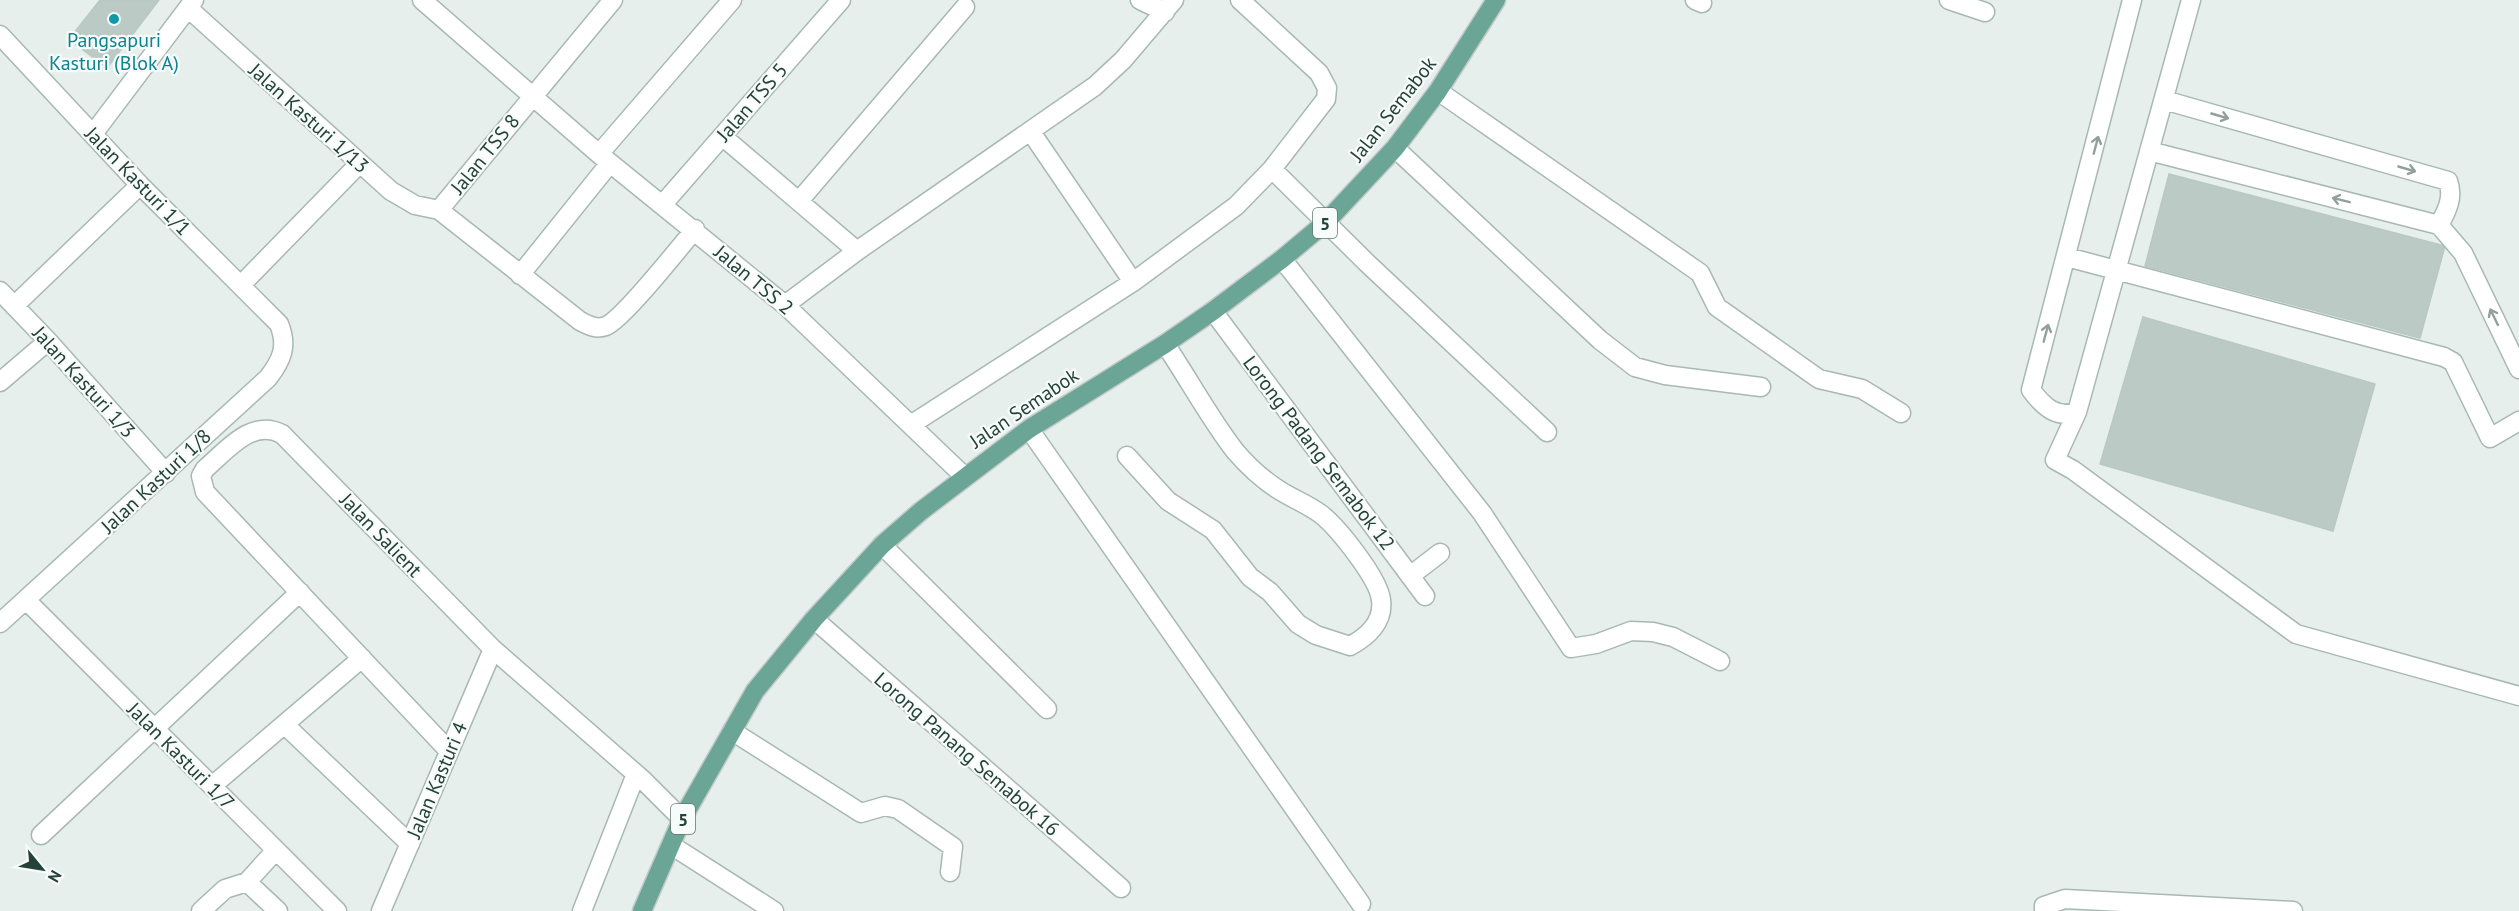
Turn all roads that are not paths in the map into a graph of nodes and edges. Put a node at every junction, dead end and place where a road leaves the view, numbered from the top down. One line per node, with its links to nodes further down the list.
1 (422, 0): 17 (street, Jalan TSS 2)
2 (613, 0): 17 (street, Jalan TSS 8)
3 (732, 0): 24 (street)
4 (841, 0): 21 (street, Jalan TSS 5)
5 (1140, 0): 12 (street)
6 (1240, 0): 26 (street)
7 (1497, 0): 16 (main road, Jalan Semabok / 5)
8 (1949, 0): 14 (street)
9 (2132, 0): 35 (street, one-way to 9)
10 (2192, 0): 18 (street)
11 (191, 4): 20 (street); 25 (street, Jalan Kasturi 1/13)
12 (1169, 6): 19 (street)
13 (965, 7): 28 (street)
14 (1985, 12)
15 (0, 35): 20 (street, Jalan Kasturi 1/1)
16 (1438, 91): 22 (main road, Jalan Semabok / 5); 52 (street)
17 (531, 97): 24 (street, Jalan TSS 2); 30 (street, Jalan TSS 8)
18 (2164, 100): 23 (street); 32 (street, one-way to 32)
19 (1031, 132): 34 (street); 39 (street)
20 (93, 134): 27 (street, Jalan Kasturi 1/1)
21 (722, 136): 28 (street); 29 (street, Jalan TSS 5)
22 (1395, 148): 31 (main road, Jalan Semabok / 5); 50 (street)
23 (2149, 151): 32 (street, one-way to 23); 37 (street)
24 (604, 158): 29 (street, Jalan TSS 2); 38 (street)
25 (359, 164): 30 (street, Jalan Kasturi 1/13); 40 (street)
26 (1272, 169): 31 (street); 39 (street)
27 (140, 185): 40 (street, Jalan Kasturi 1/1); 43 (street)
28 (799, 201): 34 (street)
29 (663, 204): 33 (street, Jalan TSS 2)
30 (439, 210): 38 (street)
31 (1325, 223): 36 (main road, Jalan Semabok / 5); 56 (street)
32 (2439, 225): 48 (street, one-way to 32)
33 (694, 230): 38 (street); 42 (street, Jalan TSS 2)
34 (857, 251): 42 (street)
35 (2067, 257): 37 (street); 51 (street, one-way to 35)
36 (1282, 260): 44 (main road, Jalan Semabok / 5); 70 (street)
37 (2116, 270): 51 (street); 53 (street)
38 (520, 275)
39 (1133, 282): 54 (street)
40 (241, 285): 45 (street, Jalan Kasturi 1/1)
41 (0, 291): 43 (street, Jalan Kasturi 1/3)
42 (785, 305): 54 (street, Jalan TSS 2)
43 (14, 306): 46 (street, Jalan Kasturi 1/3)
44 (1213, 311): 47 (main road, Jalan Semabok / 5); 62 (street, Lorong Padang Semabok 12)
45 (279, 324): 58 (street, Jalan Kasturi 1/8)
46 (48, 340): 49 (street); 58 (street, Jalan Kasturi 1/3)
47 (1165, 344): 55 (main road, Jalan Semabok / 5); 57 (street)
48 (2519, 369)
49 (0, 382)
50 (1761, 387)
51 (2077, 412): 71 (street)
52 (1901, 413)
53 (2519, 421)
54 (912, 424): 59 (street, Jalan TSS 2)
55 (1029, 429): 59 (main road, Jalan Semabok / 5); 87 (street)
56 (1547, 432)
57 (1127, 456)
58 (166, 473): 65 (street, Jalan Kasturi 1/8)
59 (965, 477): 60 (main road, Jalan Semabok / 5)
60 (882, 544): 66 (main road, Jalan Semabok / 5); 72 (street)
61 (1440, 553): 62 (street)
62 (1410, 576): 64 (street, Lorong Padang Semabok 12)
63 (300, 592): 68 (street, Jalan Salient); 69 (street); 74 (street)
64 (1425, 596)
65 (26, 600): 67 (street, Jalan Kasturi 1/8); 74 (street, Jalan Kasturi 1/7)
66 (814, 619): 75 (main road, Jalan Semabok / 5); 86 (street, Lorong Panang Semabok 16)
67 (0, 623)
68 (493, 649): 76 (street, Jalan Kasturi 4); 77 (street, Jalan Salient)
69 (362, 658): 73 (street); 76 (street)
70 (1720, 661)
71 (2519, 696)
72 (1047, 709)
73 (285, 725): 78 (street); 81 (street)
74 (154, 729): 78 (street, Jalan Kasturi 1/7); 80 (street)
75 (732, 731): 79 (main road, Jalan Semabok / 5); 84 (street)
76 (449, 751): 81 (street, Jalan Kasturi 4)
77 (644, 782): 79 (street, Jalan Salient); 92 (street)
78 (212, 786): 83 (street, Jalan Kasturi 1/7)
79 (682, 819): 82 (main road, Jalan Semabok / 5)
80 (41, 835)
81 (410, 844): 91 (street, Jalan Kasturi 4)
82 (670, 845): 93 (main road, Jalan Semabok / 5); 94 (street)
83 (276, 850): 85 (street); 90 (street, Jalan Kasturi 1/7)
84 (950, 872)
85 (247, 882): 88 (street); 89 (street)
86 (1121, 888)
87 (1361, 904)
88 (201, 911)
89 (278, 911)
90 (337, 911)
91 (381, 911)
92 (582, 911)
93 (642, 911)
94 (774, 911)
95 (2044, 911): 96 (street)
96 (2293, 911)

